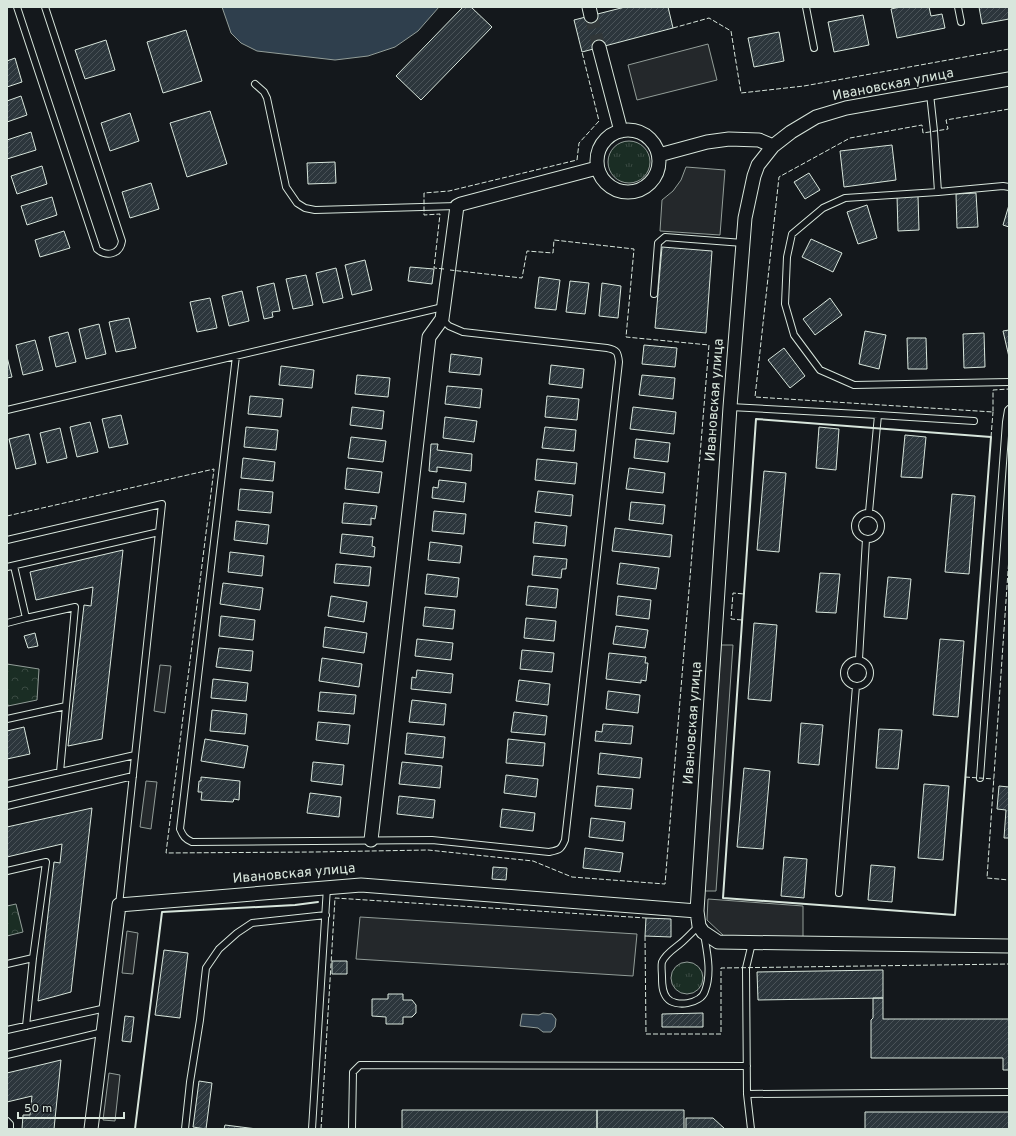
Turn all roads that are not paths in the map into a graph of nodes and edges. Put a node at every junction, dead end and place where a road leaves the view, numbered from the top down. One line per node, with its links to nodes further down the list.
1 (17, 7): 2 (lane)
2 (45, 7)
3 (806, 7): 7 (lane)
4 (958, 7): 5 (lane)
5 (961, 22)
6 (599, 47): 11 (street)
7 (814, 48)
8 (1009, 79): 10 (street, Ивановская улица)
9 (255, 84): 17 (lane)
10 (930, 94): 12 (street, Ивановская улица); 16 (lane)
11 (621, 131): 13 (street); 14 (street)
12 (774, 146): 13 (street); 18 (street, Ивановская улица)
13 (659, 154): 14 (street)
14 (597, 168): 17 (street)
15 (1009, 188): 16 (lane)
16 (938, 192): 22 (lane)
17 (457, 206): 20 (street)
18 (743, 243): 19 (lane); 23 (street, Ивановская улица)
19 (654, 294)
20 (443, 313): 21 (lane); 46 (street); 46 (lane)
21 (236, 356): 25 (lane); 46 (lane)
22 (1009, 382)
23 (730, 407): 26 (lane); 51 (street, Ивановская улица)
24 (1009, 409): 43 (lane)
25 (7, 410)
26 (878, 415): 27 (lane); 28 (lane)
27 (974, 422)
28 (869, 512): 30 (lane); 30 (lane)
29 (159, 532): 31 (lane); 32 (lane); 40 (lane)
30 (866, 539): 36 (lane)
31 (7, 540)
32 (14, 566): 33 (lane); 34 (lane)
33 (7, 567)
34 (26, 618): 35 (lane); 38 (lane)
35 (7, 623)
36 (859, 659): 37 (lane); 37 (lane)
37 (856, 686): 49 (lane)
38 (66, 706): 39 (lane); 41 (lane)
39 (7, 719)
40 (135, 755): 41 (lane); 42 (lane)
41 (60, 772): 44 (lane)
42 (133, 776): 45 (lane); 50 (lane)
43 (980, 778)
44 (7, 784)
45 (7, 806)
46 (370, 840)
47 (7, 871): 56 (lane)
48 (327, 887): 50 (street, Ивановская улица); 51 (street, Ивановская улица); 52 (lane)
49 (839, 893)
50 (119, 905): 58 (street)
51 (697, 911): 53 (street, Ивановская улица)
52 (326, 915): 69 (lane); 70 (lane)
53 (701, 929): 53 (lane); 54 (street)
54 (752, 943): 55 (street); 63 (lane)
55 (1009, 946)
56 (33, 958): 57 (lane); 59 (lane)
57 (7, 964)
58 (106, 1008): 59 (lane); 61 (street)
59 (26, 1026): 60 (lane)
60 (7, 1030)
61 (103, 1032): 62 (lane); 68 (street)
62 (7, 1055)
63 (747, 1066): 65 (lane); 71 (lane)
64 (1009, 1092): 65 (lane)
65 (747, 1094): 72 (lane)
66 (7, 1121): 67 (lane)
67 (10, 1129)
68 (91, 1129)
69 (185, 1129)
70 (312, 1129)
71 (352, 1129)
72 (751, 1129)

